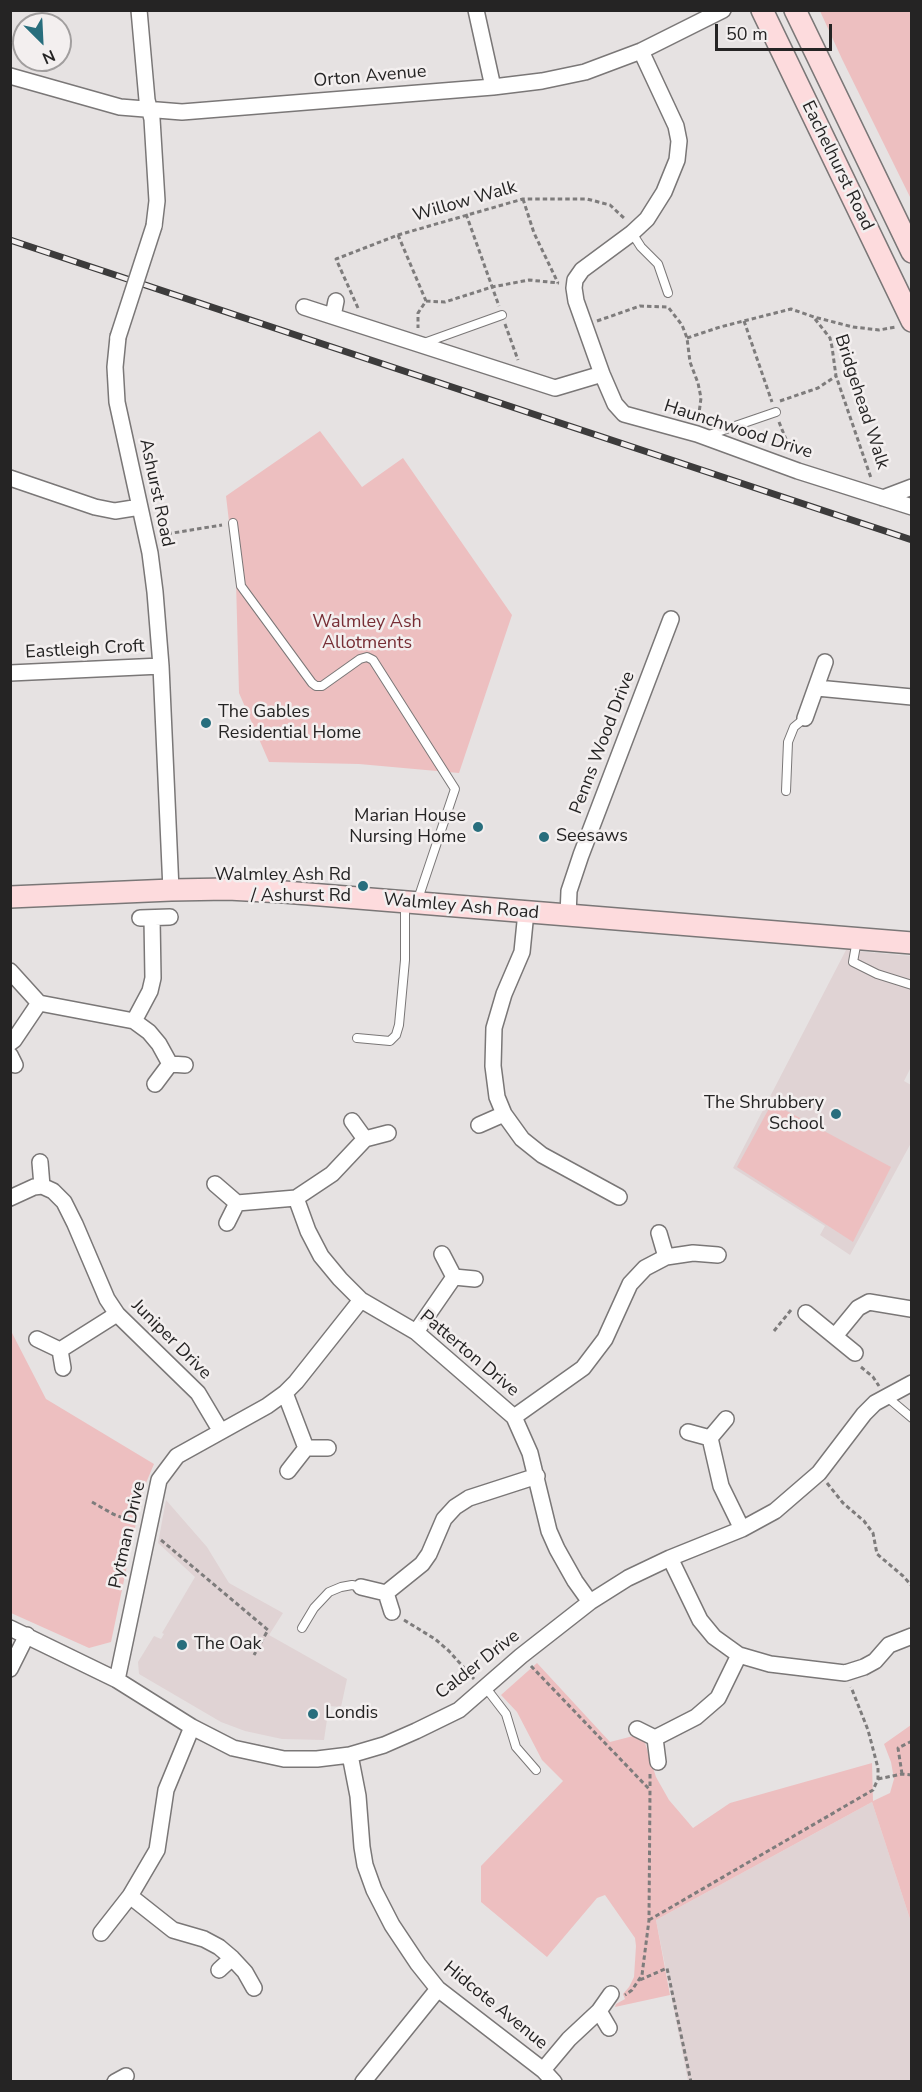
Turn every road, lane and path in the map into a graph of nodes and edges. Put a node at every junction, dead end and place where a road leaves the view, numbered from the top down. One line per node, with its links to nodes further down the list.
1 (139, 10): 9 (street, Ashurst Road)
2 (476, 10): 8 (street)
3 (723, 10): 6 (street, Orton Avenue)
4 (762, 10): 22 (street, Eachelhurst Road)
5 (795, 10): 14 (street, Eachelhurst Road)
6 (641, 51): 8 (street, Orton Avenue); 12 (street)
7 (10, 76): 9 (street, Orton Avenue)
8 (493, 87): 9 (street, Orton Avenue)
9 (150, 110): 38 (street, Ashurst Road, bridge)
10 (524, 199): 11 (path, Willow Walk); 12 (path, Willow Walk); 15 (path)
11 (466, 214): 13 (path, Willow Walk); 16 (path)
12 (632, 232): 17 (street); 18 (lane)
13 (398, 235): 19 (path, Willow Walk); 26 (path, Willow Walk)
14 (912, 252)
15 (558, 283): 16 (path); 17 (path)
16 (492, 287): 19 (path); 21 (path)
17 (573, 288): 25 (street, Haunchwood Drive)
18 (669, 293)
19 (426, 301): 28 (path)
20 (304, 307): 26 (street)
21 (502, 315): 28 (lane); 31 (path)
22 (910, 316): 23 (path, Bridgehead Walk)
23 (814, 318): 24 (path, Bridgehead Walk); 30 (path, Bridgehead Walk)
24 (744, 321): 27 (path, Bridgehead Walk); 30 (path)
25 (585, 325): 27 (path); 29 (street, Haunchwood Drive)
26 (366, 326): 28 (street)
27 (687, 338): 33 (path)
28 (422, 344): 31 (street)
29 (602, 374): 31 (street); 33 (street, Haunchwood Drive)
30 (836, 376): 37 (path, Bridgehead Walk)
31 (525, 379)
32 (776, 412): 33 (lane); 34 (path)
33 (699, 436): 34 (street, Haunchwood Drive)
34 (798, 471): 37 (street, Haunchwood Drive)
35 (10, 478): 38 (street)
36 (912, 487): 37 (street)
37 (880, 497): 39 (street, Haunchwood Drive)
38 (140, 507): 41 (street, Ashurst Road)
39 (912, 507)
40 (233, 523): 41 (path); 52 (lane)
41 (147, 537): 44 (street, Ashurst Road)
42 (671, 619): 54 (street, Penns Wood Drive)
43 (825, 662): 46 (street)
44 (161, 666): 45 (street, Eastleigh Croft); 50 (street, Ashurst Road)
45 (10, 673)
46 (817, 688): 47 (street); 48 (street)
47 (912, 697)
48 (805, 718): 49 (lane)
49 (786, 791)
50 (171, 890): 51 (street, Walmley Ash Road); 52 (street, Walmley Ash Road)
51 (10, 897)
52 (411, 903): 53 (street, Walmley Ash Road); 62 (lane)
53 (526, 912): 54 (street, Walmley Ash Road); 65 (street)
54 (568, 916): 56 (street, Walmley Ash Road)
55 (170, 917): 61 (street)
56 (857, 939): 57 (street, Walmley Ash Road); 59 (lane)
57 (912, 943)
58 (10, 971): 60 (street)
59 (912, 985)
60 (39, 1003): 61 (street); 63 (street)
61 (134, 1021): 64 (street)
62 (357, 1038)
63 (10, 1043)
64 (155, 1084)
65 (504, 1114): 67 (street); 73 (street)
66 (352, 1121): 69 (street)
67 (478, 1125)
68 (388, 1132): 69 (street)
69 (364, 1139): 75 (street)
70 (40, 1162): 72 (street)
71 (215, 1184): 76 (street)
72 (42, 1186): 74 (street); 87 (street, Juniper Drive)
73 (619, 1197)
74 (10, 1198)
75 (296, 1198): 76 (street); 84 (street, Patterton Drive)
76 (237, 1203): 77 (street)
77 (227, 1222)
78 (659, 1233): 81 (street)
79 (442, 1254): 82 (street)
80 (718, 1255): 81 (street)
81 (666, 1257): 97 (street)
82 (454, 1277): 83 (street); 88 (street)
83 (475, 1279)
84 (361, 1300): 88 (street, Patterton Drive); 95 (street, Pytman Drive)
85 (911, 1309): 89 (street)
86 (806, 1313): 89 (street)
87 (117, 1314): 91 (street); 100 (street, Juniper Drive)
88 (416, 1332): 97 (street, Patterton Drive)
89 (835, 1336): 92 (street)
90 (37, 1339): 91 (street)
91 (60, 1350): 93 (street)
92 (855, 1353)
93 (63, 1368)
94 (912, 1383): 96 (street, Calder Drive)
95 (285, 1393): 100 (street, Pytman Drive); 103 (street)
96 (887, 1397): 98 (lane); 106 (street, Calder Drive)
97 (514, 1417): 107 (street, Patterton Drive)
98 (912, 1418)
99 (726, 1419): 102 (street)
100 (220, 1430): 109 (street, Pytman Drive)
101 (688, 1432): 102 (street)
102 (710, 1438): 110 (street)
103 (306, 1448): 104 (street); 105 (street)
104 (327, 1448)
105 (288, 1470)
106 (819, 1473): 110 (street, Calder Drive); 112 (path)
107 (537, 1476): 114 (street); 115 (street, Patterton Drive)
108 (92, 1502): 109 (path)
109 (148, 1528): 121 (path); 126 (street, Pytman Drive)
110 (742, 1529): 111 (street, Calder Drive)
111 (670, 1557): 115 (street, Calder Drive); 122 (street)
112 (912, 1586)
113 (361, 1587): 114 (street); 118 (lane)
114 (386, 1593): 116 (street)
115 (590, 1602): 123 (street, Calder Drive)
116 (392, 1612): 127 (path)
117 (10, 1628): 119 (street, Calder Drive)
118 (302, 1628)
119 (27, 1635): 124 (street); 126 (street, Calder Drive)
120 (912, 1636): 125 (street)
121 (254, 1654)
122 (739, 1655): 125 (street); 130 (street)
123 (522, 1656): 127 (street, Calder Drive); 139 (path)
124 (10, 1669)
125 (845, 1673): 137 (path)
126 (117, 1680): 128 (street, Calder Drive)
127 (485, 1689): 132 (street, Calder Drive); 134 (lane)
128 (192, 1727): 132 (street, Calder Drive); 138 (street)
129 (637, 1729): 130 (street)
130 (655, 1738): 133 (street)
131 (912, 1741): 135 (path)
132 (350, 1755): 145 (street, Hidcote Avenue)
133 (658, 1762)
134 (536, 1770)
135 (902, 1774): 136 (path); 137 (path)
136 (912, 1775)
137 (878, 1779): 139 (path)
138 (130, 1896): 140 (street); 141 (street)
139 (649, 1920): 143 (path)
140 (101, 1934)
141 (232, 1958): 142 (street); 144 (street)
142 (219, 1970)
143 (638, 1980): 146 (path); 152 (path)
144 (254, 1988)
145 (438, 1989): 149 (street, Hidcote Avenue); 150 (street)
146 (611, 1994): 147 (street)
147 (599, 2010): 148 (street); 149 (street)
148 (609, 2028)
149 (543, 2070): 151 (street, Hidcote Avenue)
150 (363, 2082)
151 (554, 2082)
152 (691, 2082)

